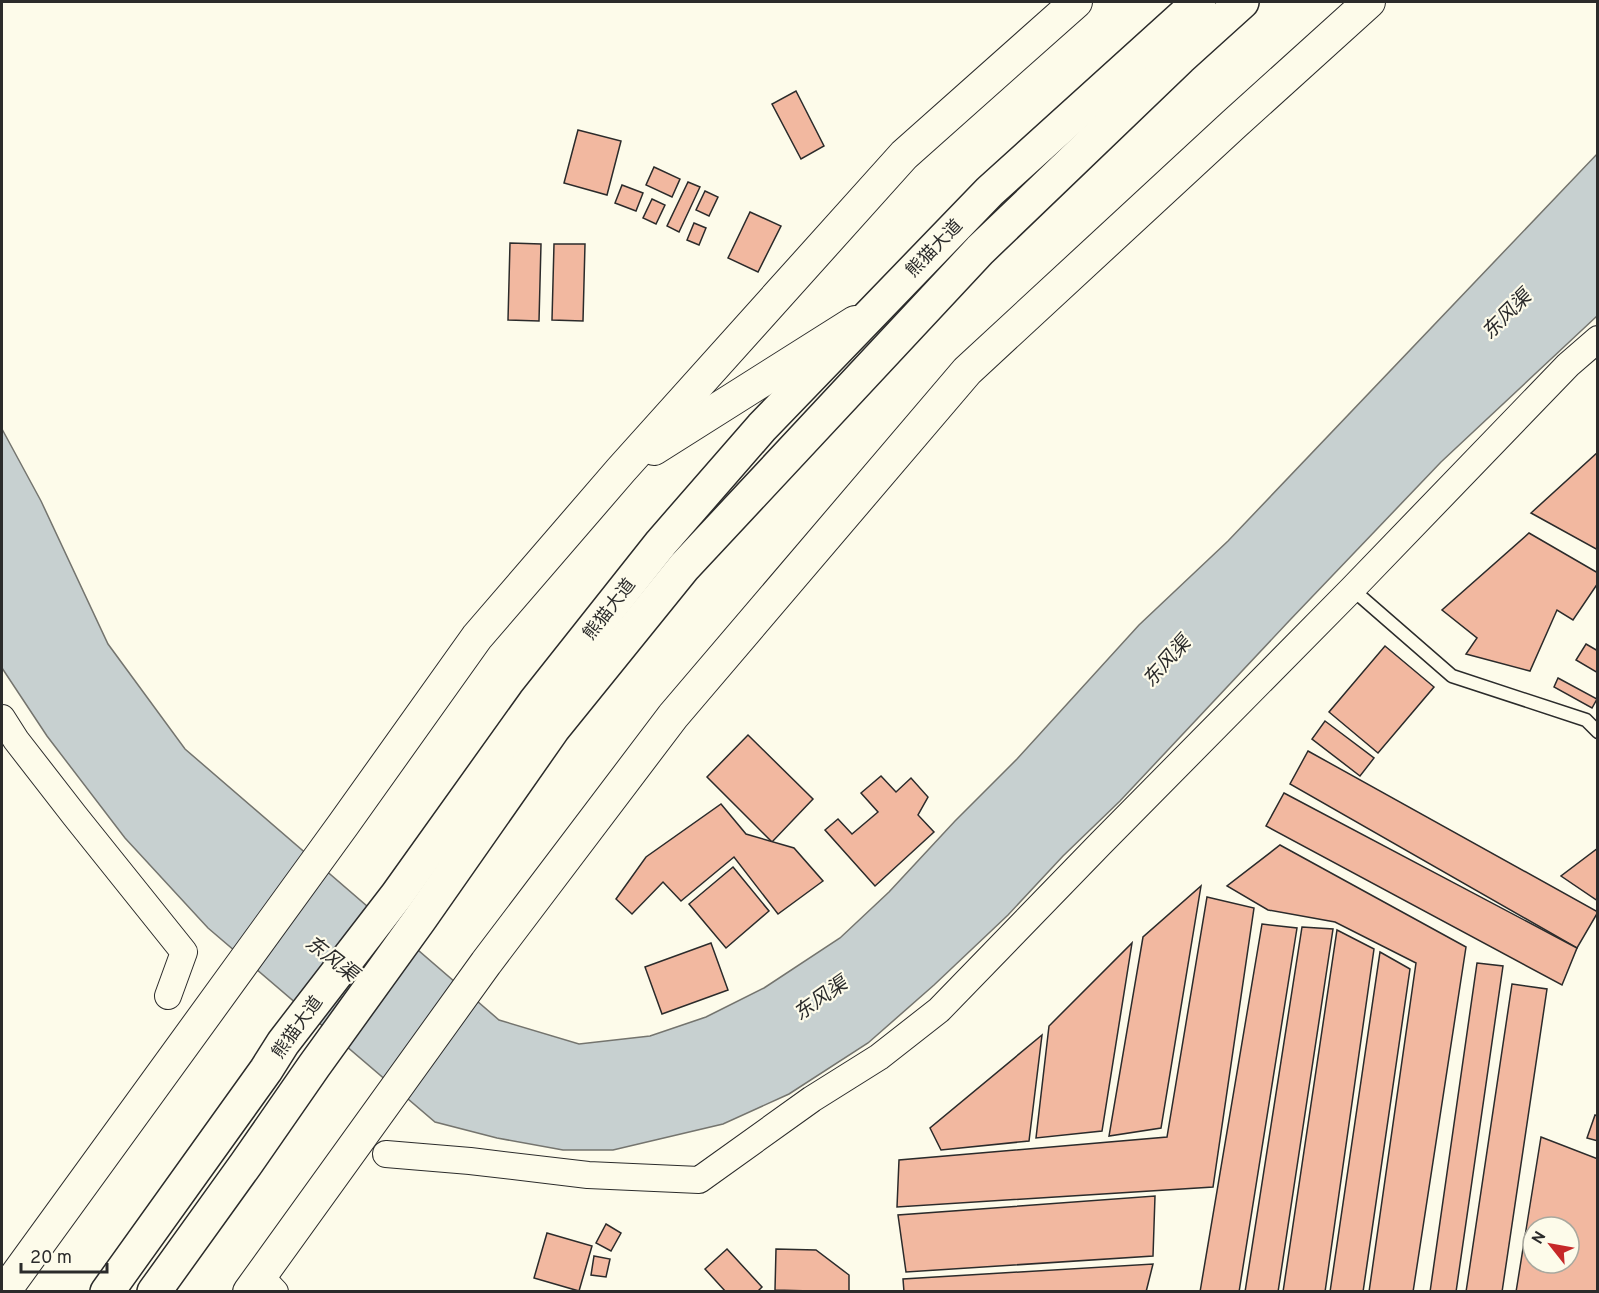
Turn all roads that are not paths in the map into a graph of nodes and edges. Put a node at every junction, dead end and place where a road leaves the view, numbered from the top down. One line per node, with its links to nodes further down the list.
1 (1076, 2): 7 (street)
2 (1199, 2): 5 (main road, 熊猫大道)
3 (1242, 2): 16 (main road, 熊猫大道)
4 (1369, 2): 13 (street)
5 (873, 310): 7 (street); 15 (main road, 熊猫大道)
6 (1598, 339): 8 (street)
7 (621, 470): 14 (street)
8 (1352, 590): 10 (lane); 12 (street)
9 (2, 718): 11 (street)
10 (1598, 732)
11 (168, 996)
12 (386, 1154)
13 (261, 1286)
14 (4, 1292)
15 (107, 1292)
16 (154, 1292)

